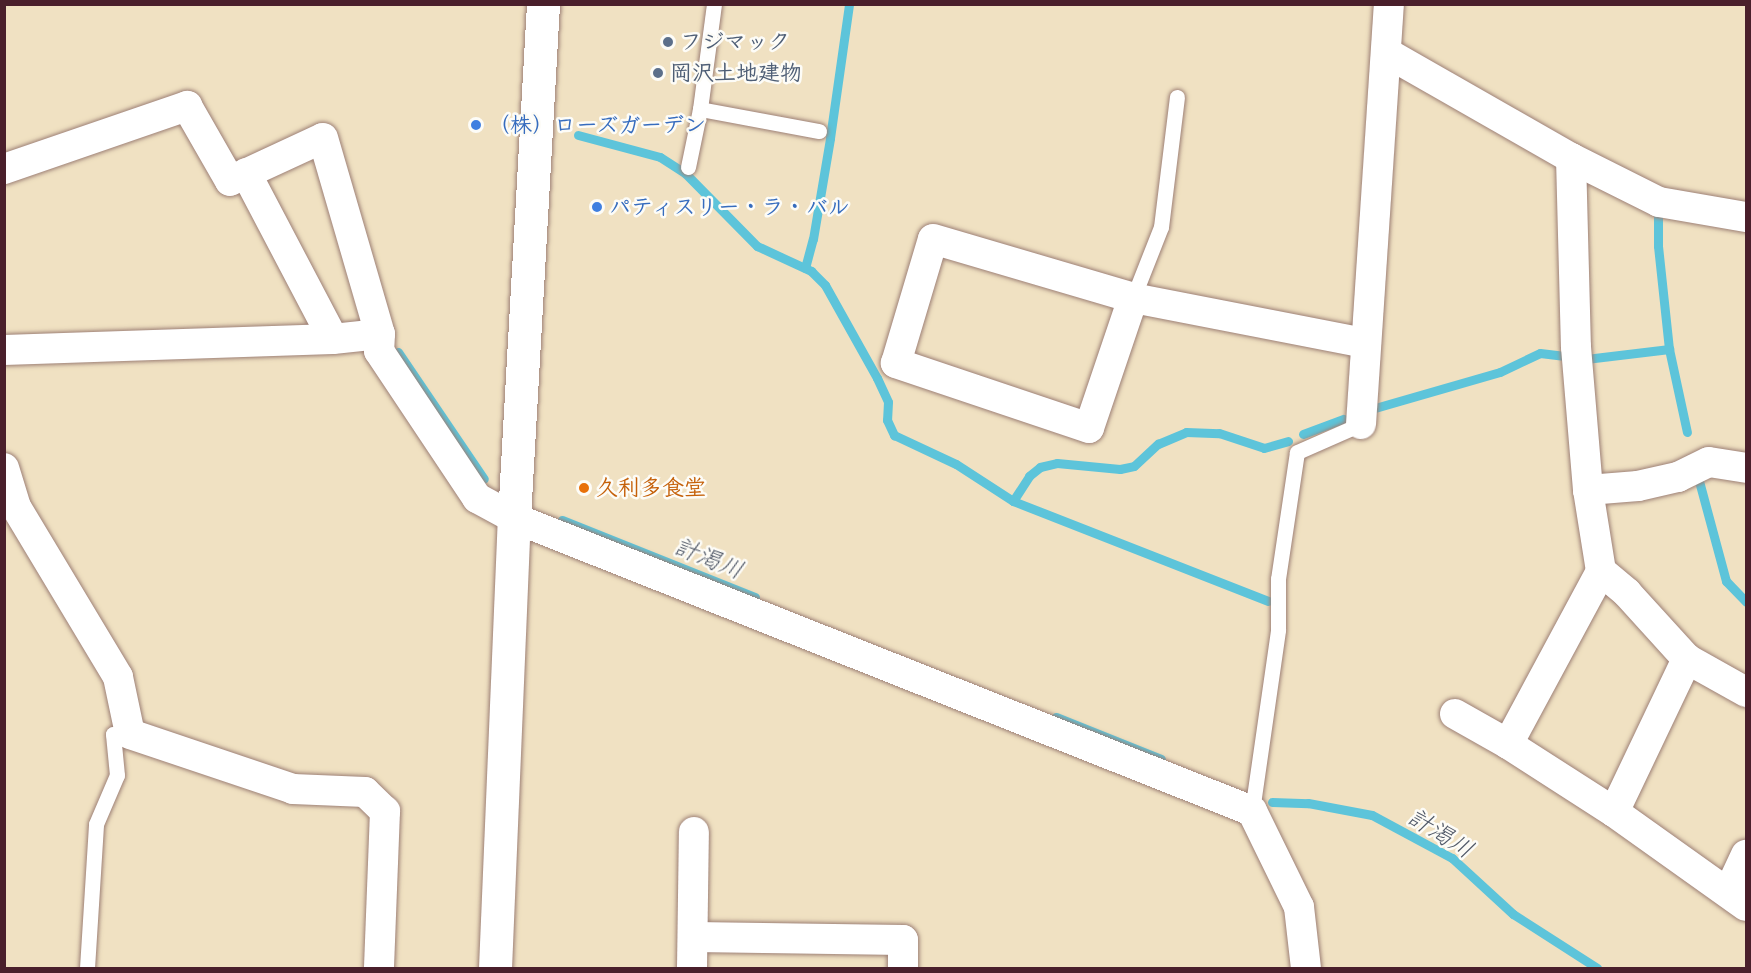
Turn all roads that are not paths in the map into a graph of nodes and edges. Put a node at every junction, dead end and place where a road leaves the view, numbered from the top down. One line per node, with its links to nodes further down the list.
1 (543, 4): 22 (street)
2 (714, 4): 6 (lane)
3 (1389, 4): 4 (street)
4 (1386, 53): 8 (street); 16 (street)
5 (1177, 97): 13 (lane)
6 (700, 109): 7 (lane); 9 (lane)
7 (819, 131)
8 (1571, 158): 12 (street); 21 (street)
9 (688, 167)
10 (4, 169): 11 (street)
11 (246, 173): 14 (street); 15 (street)
12 (1746, 217)
13 (1133, 298): 13 (street); 16 (street)
14 (380, 334): 15 (street); 22 (street)
15 (333, 339): 17 (street)
16 (1365, 343): 18 (street)
17 (4, 350)
18 (1361, 424): 29 (lane)
19 (4, 468): 27 (street)
20 (1746, 468): 21 (street)
21 (1588, 490): 23 (street)
22 (513, 518): 29 (street); 37 (street)
23 (1601, 571): 24 (street); 28 (street)
24 (1687, 659): 25 (street); 30 (street)
25 (1746, 692)
26 (1455, 714): 28 (street)
27 (130, 734): 35 (lane); 36 (street)
28 (1508, 744): 30 (street)
29 (1252, 811): 40 (street)
30 (1614, 812): 33 (street)
31 (694, 832): 34 (street)
32 (1746, 855): 33 (street)
33 (1738, 898)
34 (694, 937): 38 (street); 39 (street)
35 (87, 969)
36 (379, 969)
37 (495, 969)
38 (692, 969)
39 (903, 969)
40 (1306, 969)

